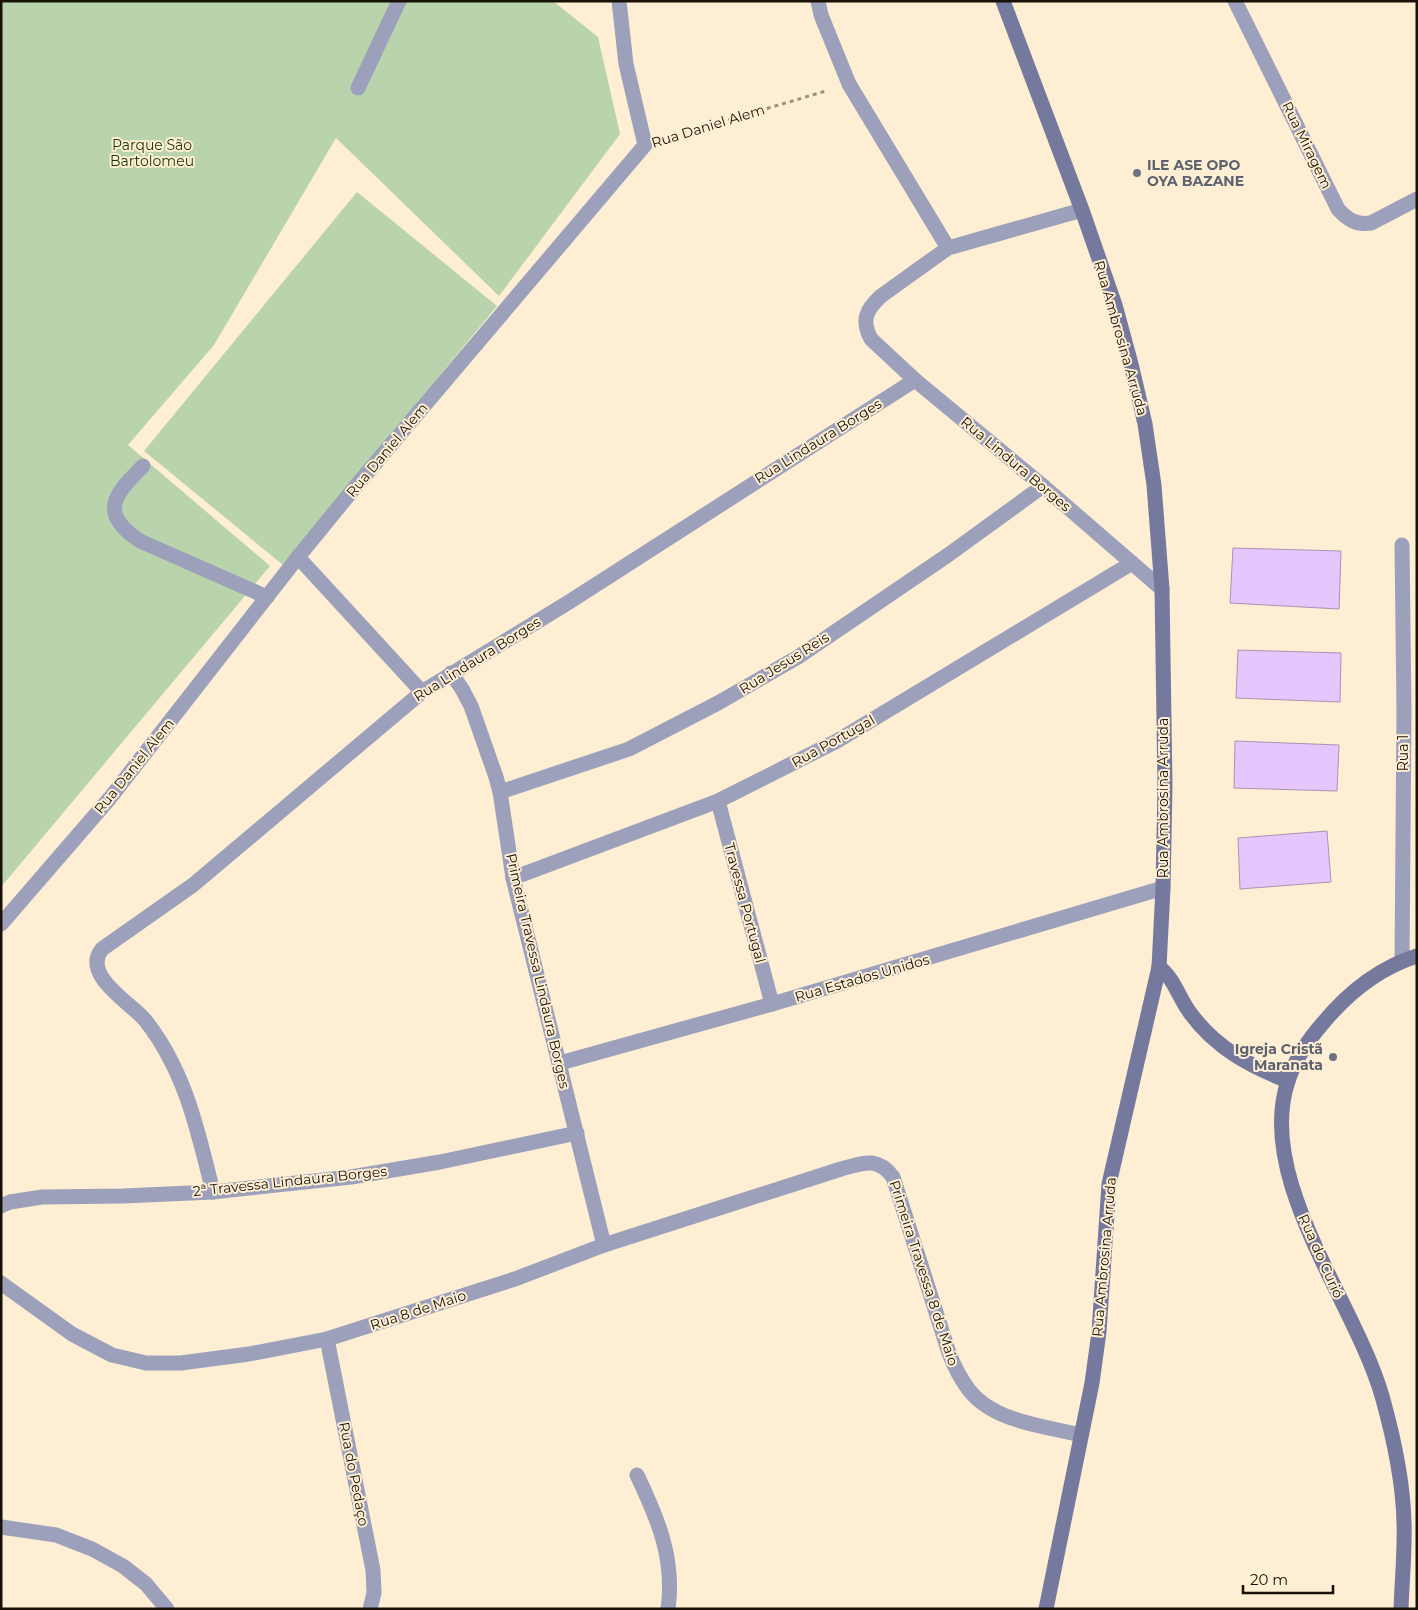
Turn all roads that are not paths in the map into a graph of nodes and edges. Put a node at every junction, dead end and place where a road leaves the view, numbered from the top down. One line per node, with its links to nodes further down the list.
1 (399, 1): 6 (street)
2 (619, 1): 14 (street, Rua Daniel Alem)
3 (818, 1): 9 (street)
4 (1003, 1): 8 (street, Rua Ambrosina Arruda)
5 (1235, 1): 7 (street, Rua Miragem)
6 (358, 88)
7 (1417, 199)
8 (1082, 210): 9 (street); 16 (street, Rua Ambrosina Arruda)
9 (948, 248): 10 (street, Rua Lindura Borges)
10 (915, 380): 12 (street, Rua Lindura Borges); 18 (street, Rua Lindaura Borges)
11 (143, 466): 17 (street)
12 (1043, 486): 15 (street, Rua Lindura Borges); 20 (street, Rua Jesus Reis)
13 (1402, 545): 26 (street, Rua 1)
14 (298, 557): 17 (street, Rua Daniel Alem); 19 (street)
15 (1132, 563): 16 (street, Rua Lindura Borges); 21 (street, Rua Portugal)
16 (1162, 589): 23 (street, Rua Ambrosina Arruda)
17 (267, 597): 24 (street, Rua Daniel Alem)
18 (451, 673): 19 (street, Rua Lindaura Borges); 20 (street, Primeira Travessa Lindaura Borges)
19 (422, 692): 33 (street, Rua Lindaura Borges)
20 (500, 792): 22 (street, Primeira Travessa Lindaura Borges)
21 (718, 802): 22 (street, Rua Portugal); 28 (street, Travessa Portugal)
22 (513, 878): 29 (street, Primeira Travessa Lindaura Borges)
23 (1163, 888): 27 (street, Rua Ambrosina Arruda); 28 (street, Rua Estados Unidos)
24 (1, 924)
25 (1417, 956): 26 (street, Rua do Curió)
26 (1402, 961): 30 (street, Rua do Curió)
27 (1159, 967): 30 (street); 38 (street, Rua Ambrosina Arruda)
28 (772, 1004): 29 (street, Rua Estados Unidos)
29 (560, 1063): 31 (street, Primeira Travessa Lindaura Borges)
30 (1288, 1080): 45 (street, Rua do Curió)
31 (577, 1133): 33 (street, 2ª Travessa Lindaura Borges); 35 (street, Primeira Travessa Lindaura Borges)
32 (841, 1169): 35 (street, Rua 8 de Maio); 38 (street, Primeira Travessa 8 de Maio)
33 (213, 1192): 34 (street, 2ª Travessa Lindaura Borges)
34 (1, 1206)
35 (604, 1245): 37 (street, Rua 8 de Maio)
36 (1, 1283): 37 (street, Rua 8 de Maio)
37 (327, 1339): 42 (street, Rua do Pedaço)
38 (1081, 1435): 44 (street, Rua Ambrosina Arruda)
39 (637, 1475): 43 (street)
40 (1, 1526): 41 (street)
41 (167, 1609)
42 (370, 1609)
43 (668, 1609)
44 (1046, 1609)
45 (1401, 1609)

